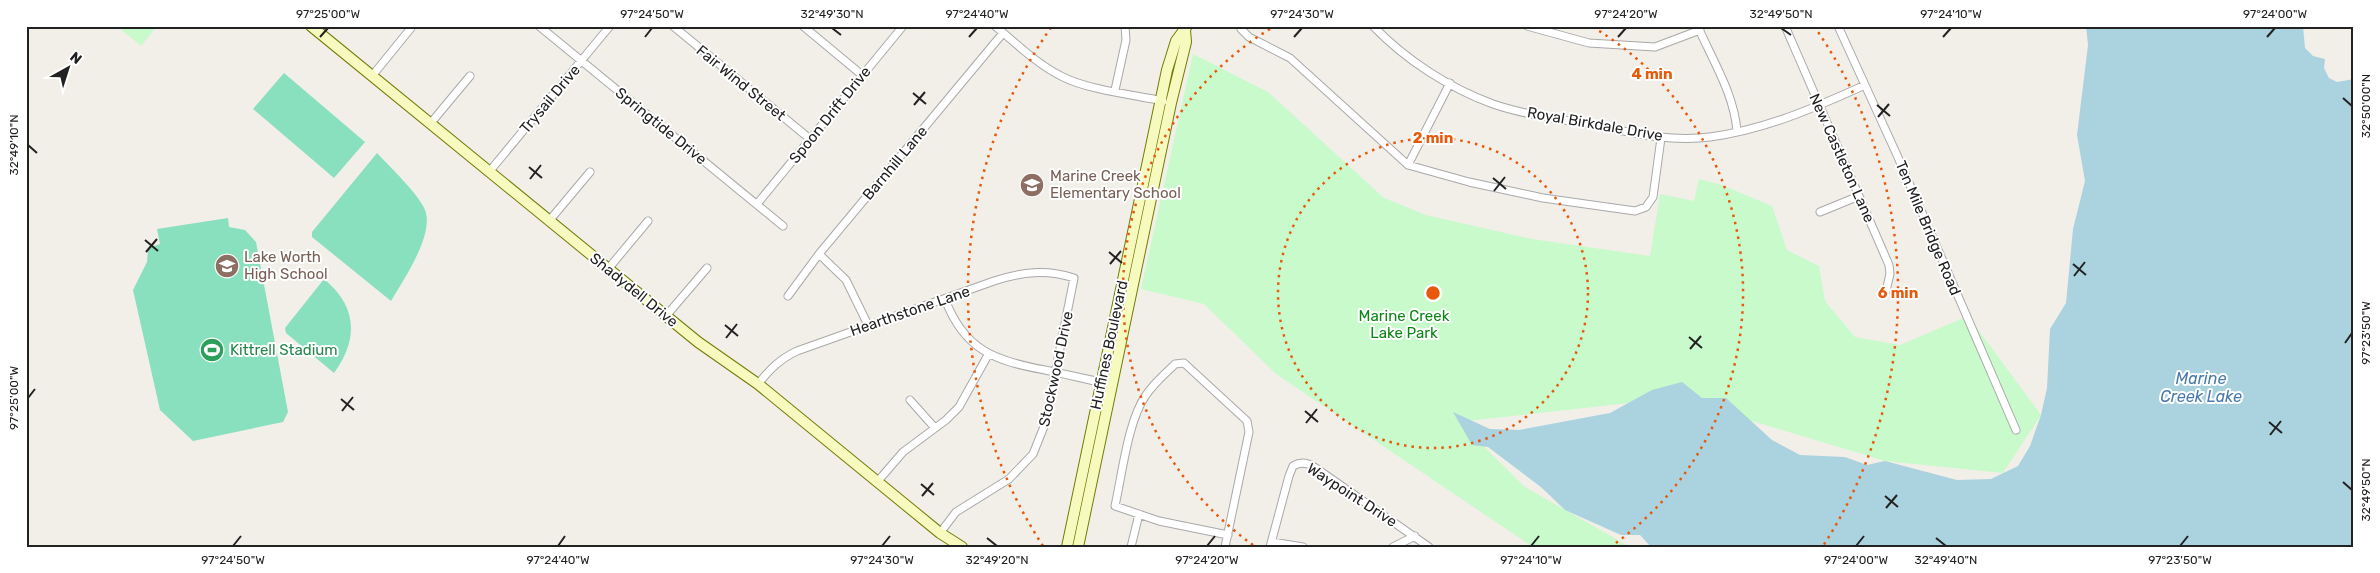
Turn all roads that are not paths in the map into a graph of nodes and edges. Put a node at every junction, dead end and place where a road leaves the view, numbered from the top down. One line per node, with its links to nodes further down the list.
1 (539, 26): 18 (street, Springtide Drive)
2 (610, 26): 18 (street, Trysail Drive)
3 (672, 26): 31 (street, Fair Wind Street)
4 (803, 26): 19 (street)
5 (903, 26): 19 (street, Spoon Drift Drive)
6 (996, 26): 17 (street)
7 (1125, 26): 24 (street)
8 (1373, 26): 22 (street, Royal Birkdale Drive)
9 (1528, 26): 16 (street)
10 (1785, 26): 27 (street, New Castleton Lane)
11 (1838, 26): 23 (street, Ten Mile Bridge Road)
12 (314, 27): 20 (main road, Shadydell Drive)
13 (411, 28): 20 (street)
14 (1186, 28): 25 (main road, Huffines Boulevard); 26 (main road, Huffines Boulevard)
15 (1242, 28): 32 (street)
16 (1699, 28): 29 (street)
17 (1003, 33): 24 (street); 43 (street, Barnhill Lane)
18 (582, 61): 33 (street, Trysail Drive); 36 (street, Springtide Drive)
19 (862, 75): 31 (street, Spoon Drift Drive)
20 (372, 76): 28 (main road, Shadydell Drive)
21 (470, 76): 28 (street)
22 (1450, 83): 30 (street, Royal Birkdale Drive); 32 (street)
23 (1864, 86): 27 (street, Royal Birkdale Drive); 58 (street, Ten Mile Bridge Road)
24 (1115, 90): 25 (street)
25 (1160, 100): 26 (street); 41 (main road, Huffines Boulevard)
26 (1171, 103): 42 (main road, Huffines Boulevard)
27 (1819, 105): 29 (street, Royal Birkdale Drive); 35 (street, New Castleton Lane)
28 (430, 124): 33 (main road, Shadydell Drive)
29 (1738, 131): 30 (street, Royal Birkdale Drive)
30 (1661, 138): 32 (street)
31 (810, 139): 36 (street, Spoon Drift Drive)
32 (1408, 164)
33 (489, 172): 38 (main road, Shadydell Drive)
34 (590, 172): 38 (street)
35 (1859, 196): 37 (street); 47 (street, New Castleton Lane)
36 (756, 204): 40 (street, Springtide Drive)
37 (1820, 212)
38 (549, 221): 45 (main road, Shadydell Drive)
39 (648, 221): 45 (street)
40 (783, 226)
41 (1132, 232): 42 (street); 54 (main road, Huffines Boulevard)
42 (1144, 235): 54 (main road, Huffines Boulevard)
43 (819, 254): 48 (street, Barnhill Lane); 51 (street)
44 (707, 268): 50 (street)
45 (608, 269): 50 (main road, Shadydell Drive)
46 (1074, 278): 49 (street, Hearthstone Lane); 53 (street, Stockwood Drive)
47 (1886, 290)
48 (788, 296)
49 (945, 300): 51 (street, Hearthstone Lane); 52 (street)
50 (666, 316): 55 (main road, Shadydell Drive)
51 (868, 325): 55 (street, Hearthstone Lane)
52 (988, 355): 53 (street); 57 (street)
53 (1056, 373): 54 (street); 61 (street, Stockwood Drive)
54 (1106, 383): 66 (main road, Huffines Boulevard); 67 (main road, Huffines Boulevard)
55 (758, 384): 59 (main road, Shadydell Drive)
56 (910, 400): 57 (street)
57 (935, 428): 59 (street)
58 (2016, 430)
59 (878, 482): 61 (main road, Shadydell Drive)
60 (1139, 514): 62 (street); 62 (street); 68 (street)
61 (940, 533): 65 (main road, Shadydell Drive)
62 (1228, 535): 69 (street)
63 (1415, 536): 64 (street, Waypoint Drive); 71 (street); 72 (street, Waypoint Drive)
64 (1271, 544): 70 (street)
65 (962, 547)
66 (1068, 547)
67 (1078, 547)
68 (1131, 547)
69 (1225, 547)
70 (1303, 547)
71 (1393, 547)
72 (1429, 547)

